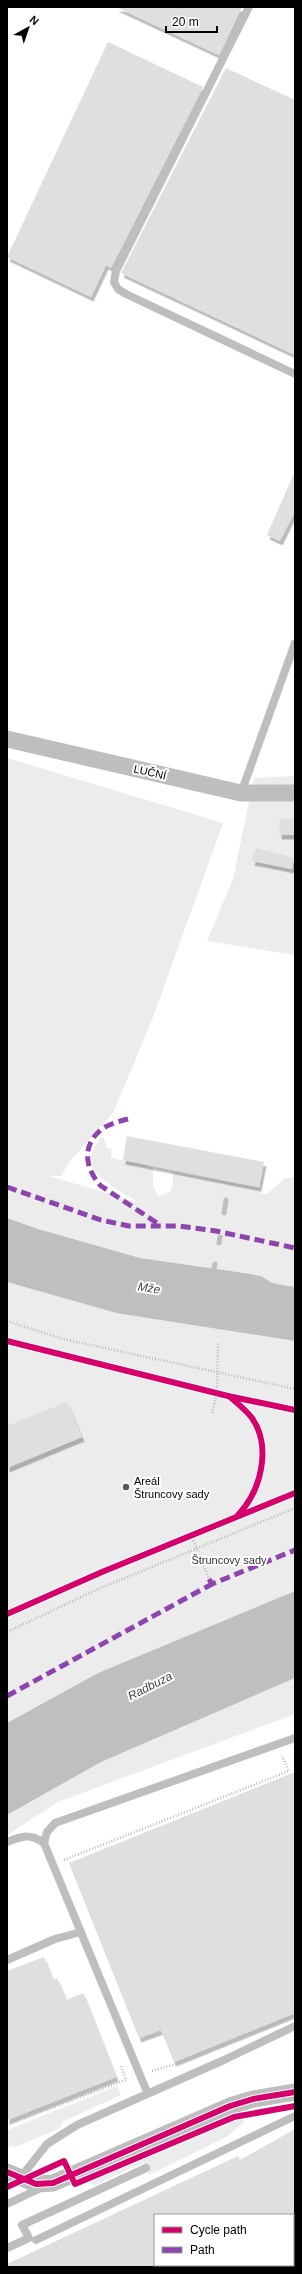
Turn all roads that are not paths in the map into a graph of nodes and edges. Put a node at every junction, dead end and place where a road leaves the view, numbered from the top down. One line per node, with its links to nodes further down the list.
1 (249, 7): 2 (lane)
2 (295, 374)
3 (295, 643): 5 (lane)
4 (7, 738): 5 (street, LUČNÍ)
5 (241, 793): 6 (street, LUČNÍ)
6 (295, 793)
7 (295, 1738): 9 (lane)
8 (7, 1842): 9 (lane)
9 (44, 1842): 10 (lane)
10 (81, 1932): 11 (lane); 13 (lane)
11 (7, 1960)
12 (295, 2026): 13 (lane)
13 (146, 2092): 17 (lane)
14 (295, 2092): 18 (street)
15 (295, 2116): 20 (lane)
16 (146, 2168): 21 (lane)
17 (12, 2173): 18 (street)
18 (53, 2183): 19 (lane)
19 (7, 2204)
20 (36, 2240)
21 (7, 2248)

